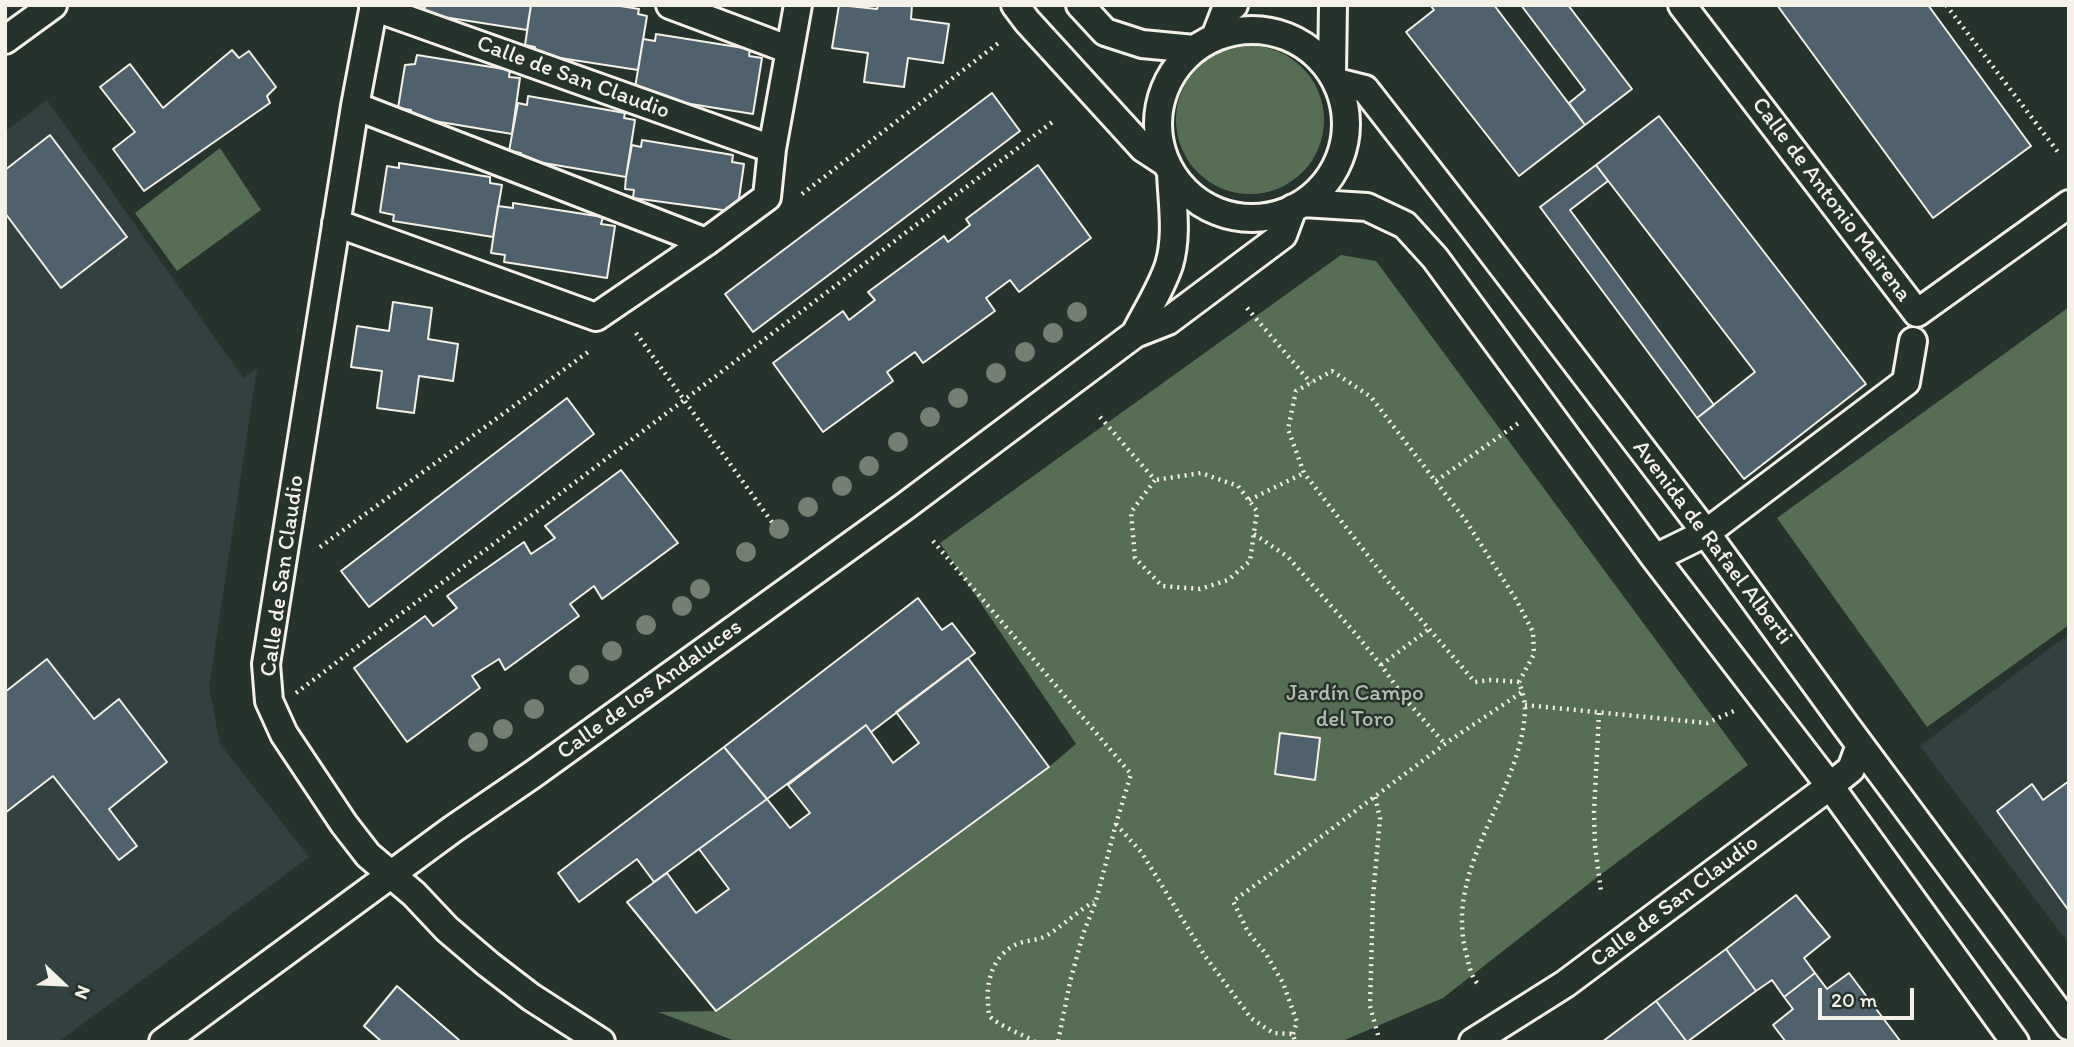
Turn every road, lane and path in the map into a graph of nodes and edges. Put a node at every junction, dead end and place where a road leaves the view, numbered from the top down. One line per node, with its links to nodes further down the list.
1 (53, 5): 11 (street)
2 (670, 5): 14 (street)
3 (798, 5): 14 (street)
4 (1015, 5): 20 (street)
5 (1080, 5): 13 (street)
6 (1234, 5): 13 (street)
7 (1333, 5): 15 (street)
8 (1682, 5): 22 (street, Calle de Antonio Mairena)
9 (1946, 5): 19 (path)
10 (374, 6): 16 (street, Calle de San Claudio); 18 (street, Calle de San Claudio)
11 (5, 40)
12 (1000, 41): 21 (path)
13 (1205, 43): 15 (street); 20 (street)
14 (790, 50): 18 (street)
15 (1334, 78): 23 (street); 40 (street, Avenida de Rafael Alberti)
16 (355, 106): 24 (street, Calle de San Claudio); 25 (street)
17 (1055, 120): 32 (path)
18 (772, 149): 25 (street)
19 (2058, 152)
20 (1169, 167): 23 (street); 28 (street, Calle de los Andaluces)
21 (802, 194)
22 (2069, 204)
23 (1298, 206): 28 (street, Calle de los Andaluces); 44 (street)
24 (336, 223): 25 (street); 58 (street, Calle de San Claudio)
25 (706, 242)
26 (1247, 308): 31 (path)
27 (636, 332): 32 (path)
28 (1135, 334): 58 (street, Calle de los Andaluces)
29 (1913, 341): 40 (street)
30 (588, 352): 43 (path)
31 (1311, 383): 35 (path); 37 (path)
32 (685, 399): 39 (path); 49 (path)
33 (1100, 417): 36 (path)
34 (1520, 422): 37 (path)
35 (1304, 473): 38 (path); 45 (path)
36 (1155, 480): 38 (path); 41 (path)
37 (1436, 481): 47 (path)
38 (1249, 500): 41 (path)
39 (774, 525)
40 (1706, 533): 44 (street); 54 (street, Avenida de Rafael Alberti)
41 (1254, 534): 46 (path)
42 (933, 541): 57 (path)
43 (320, 547)
44 (1655, 558): 55 (street)
45 (1429, 629): 46 (path); 47 (path)
46 (1381, 665): 53 (path)
47 (1519, 682): 48 (path)
48 (1522, 692): 50 (path); 53 (path)
49 (295, 693)
50 (1525, 705): 52 (path); 61 (path)
51 (1734, 711): 52 (path)
52 (1599, 713): 59 (path)
53 (1445, 744): 56 (path)
54 (1860, 745): 55 (street, Calle de San Claudio); 62 (street, Avenida de Rafael Alberti)
55 (1829, 786): 65 (street); 71 (street, Calle de San Claudio)
56 (1374, 797): 63 (path); 64 (path)
57 (1115, 824): 60 (path); 63 (path)
58 (390, 875): 66 (street, Calle de los Andaluces); 67 (street, Calle de San Claudio)
59 (1601, 891)
60 (1096, 901): 68 (path); 69 (path)
61 (1478, 983)
62 (2069, 1026)
63 (1293, 1034): 70 (path)
64 (1378, 1035)
65 (2013, 1041)
66 (163, 1042)
67 (601, 1042)
68 (1035, 1042)
69 (1058, 1042)
70 (1295, 1042)
71 (1473, 1042)

